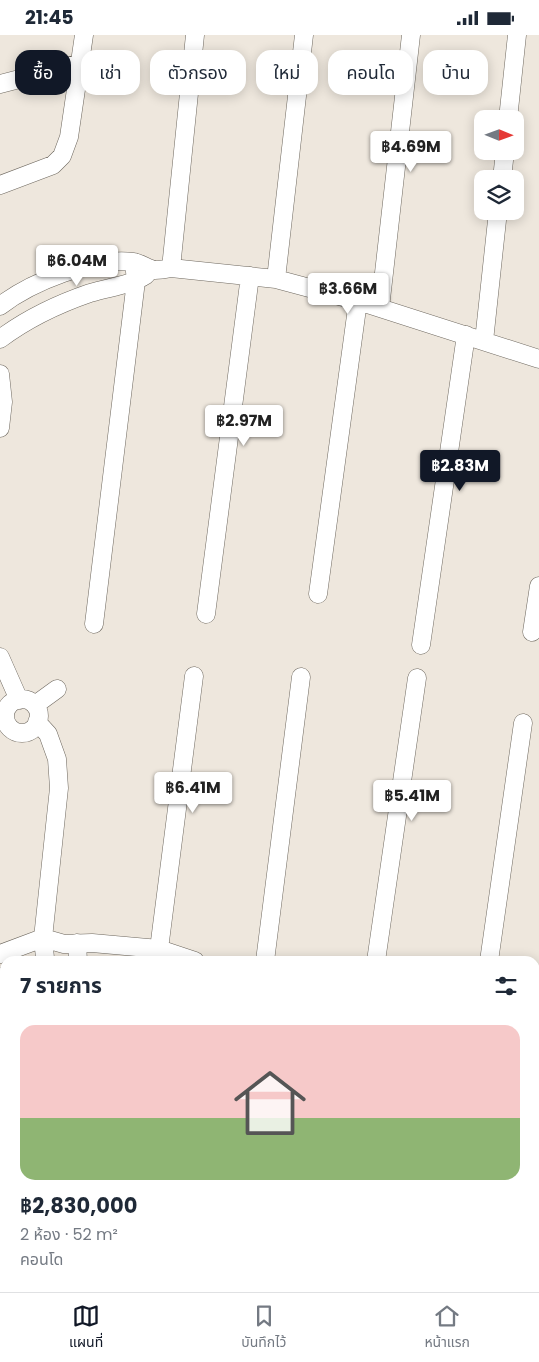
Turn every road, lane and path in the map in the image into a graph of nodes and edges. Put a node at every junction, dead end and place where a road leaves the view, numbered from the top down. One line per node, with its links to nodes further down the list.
1 (84, 35): 6 (street)
2 (195, 35): 13 (street)
3 (304, 35): 15 (street)
4 (411, 35): 19 (street)
5 (518, 35): 9 (street)
6 (82, 50)
7 (81, 63): 8 (street); 10 (street)
8 (0, 84)
9 (509, 110)
10 (0, 185)
11 (497, 220): 22 (street)
12 (134, 262): 13 (street); 16 (street); 18 (street)
13 (163, 269): 14 (street); 16 (street)
14 (250, 276): 15 (street); 28 (street)
15 (276, 279): 17 (street)
16 (136, 281): 21 (street); 29 (street)
17 (358, 301): 19 (street); 27 (street)
18 (0, 306)
19 (380, 308): 20 (street)
20 (466, 335): 22 (street); 31 (street)
21 (0, 339)
22 (484, 341): 23 (street)
23 (539, 359)
24 (0, 374): 25 (street)
25 (0, 428)
26 (539, 586): 30 (street)
27 (318, 594)
28 (206, 614)
29 (94, 624)
30 (532, 632)
31 (422, 645)
32 (0, 657): 37 (street)
33 (194, 675): 42 (street)
34 (301, 677): 48 (street)
35 (417, 678): 49 (street)
36 (57, 689): 37 (street)
37 (30, 709): 39 (street); 39 (street); 40 (street)
38 (523, 723): 50 (street)
39 (3, 724)
40 (43, 938): 41 (street); 43 (street); 44 (street)
41 (71, 943): 42 (street); 45 (street); 46 (street)
42 (159, 949): 47 (street)
43 (0, 954)
44 (41, 956)
45 (47, 956)
46 (76, 956)
47 (180, 956)
48 (266, 956)
49 (377, 956)
50 (490, 956)
51 (484, 1292): 52 (street)
52 (495, 1292)

